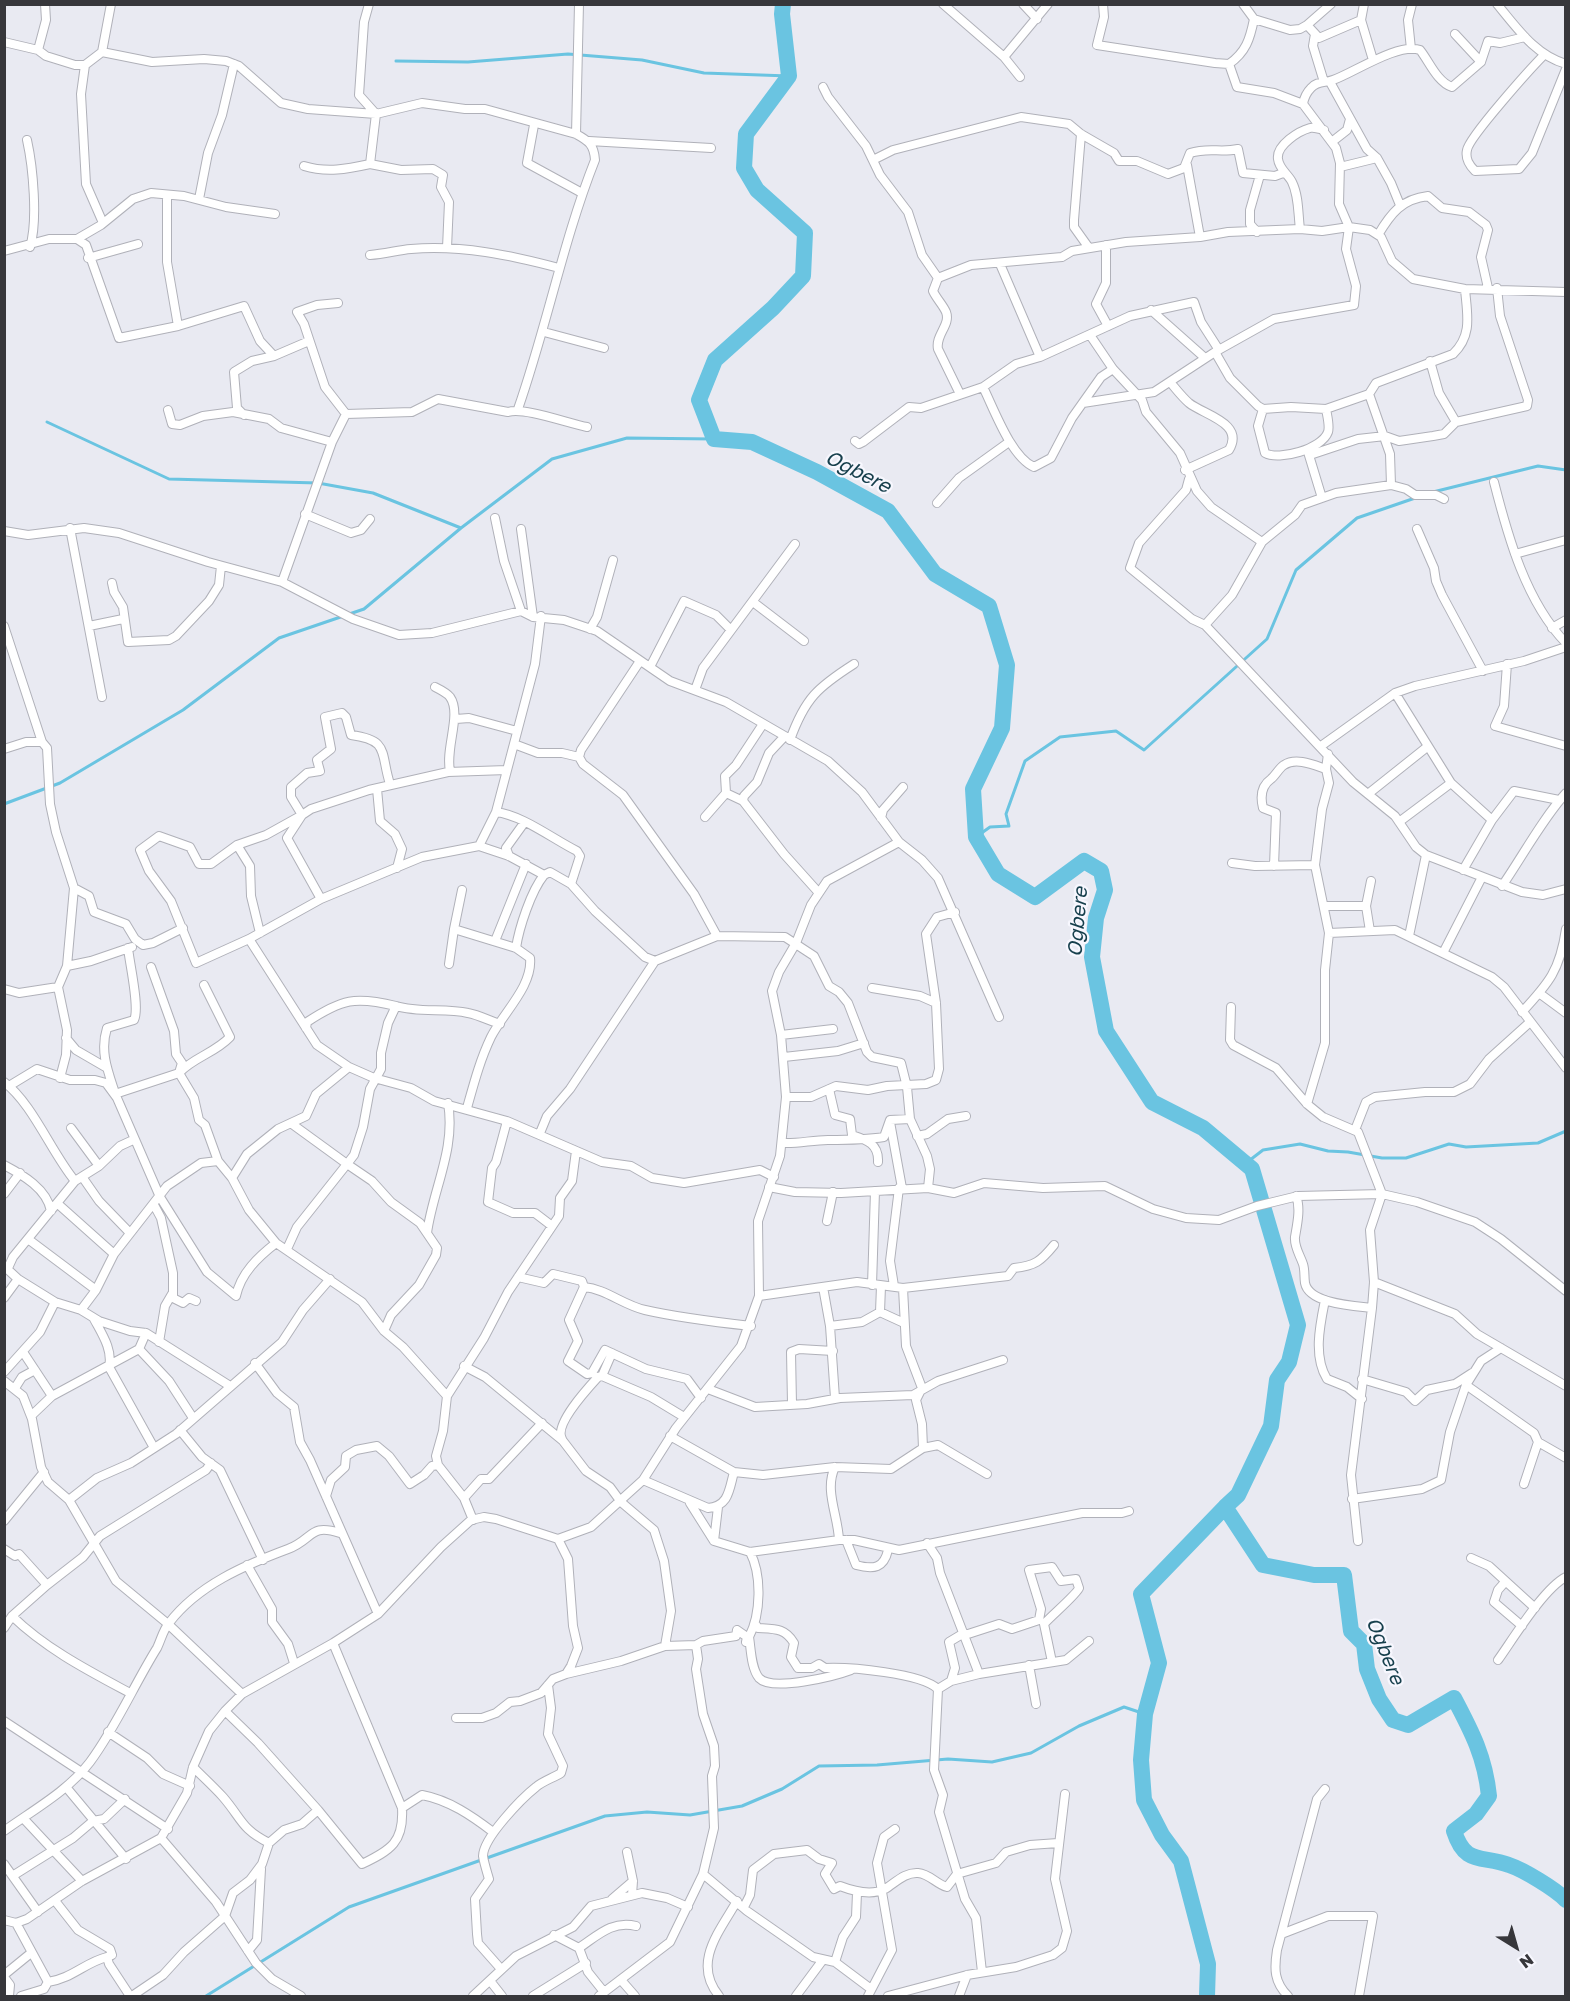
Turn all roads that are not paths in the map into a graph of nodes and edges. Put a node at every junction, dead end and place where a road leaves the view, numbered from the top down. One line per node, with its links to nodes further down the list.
1 (45, 4): 23 (street)
2 (111, 4): 24 (street)
3 (369, 4): 37 (street)
4 (579, 4): 44 (street)
5 (943, 4): 26 (street)
6 (1023, 4): 14 (street)
7 (1048, 4): 14 (street)
8 (1103, 4): 30 (street)
9 (1243, 4): 15 (street)
10 (1331, 4): 17 (street)
11 (1364, 4): 16 (street)
12 (1412, 4): 22 (street)
13 (1497, 4): 20 (street)
14 (1037, 19): 26 (street)
15 (1254, 19): 17 (street); 30 (street)
16 (1361, 20): 18 (street); 27 (street)
17 (1307, 25): 18 (street)
18 (1315, 34): 35 (street)
19 (1455, 34): 28 (street)
20 (1526, 37): 25 (street); 28 (street)
21 (4, 42): 23 (street)
22 (1412, 49): 27 (street); 28 (street)
23 (38, 50): 32 (street)
24 (102, 52): 29 (street); 32 (street)
25 (1544, 55): 31 (street); 33 (street)
26 (1004, 57): 34 (street)
27 (1373, 60): 35 (street)
28 (1481, 62)
29 (234, 64): 39 (street); 60 (street)
30 (1229, 64): 38 (street)
31 (1566, 64)
32 (85, 65): 63 (street)
33 (1566, 69)
34 (1020, 76)
35 (1327, 82): 38 (street); 41 (street)
36 (823, 87): 51 (street)
37 (359, 95): 39 (street); 40 (street)
38 (1303, 104): 43 (street)
39 (357, 113): 40 (street)
40 (376, 114): 42 (street); 52 (street)
41 (1350, 119): 48 (street); 50 (street)
42 (534, 125): 44 (street); 58 (street)
43 (1324, 130): 48 (street); 56 (street)
44 (576, 134): 47 (street)
45 (1081, 134): 51 (street); 53 (street); 74 (street)
46 (27, 140): 72 (street)
47 (589, 141): 49 (street); 58 (street)
48 (1333, 141): 55 (street)
49 (711, 148)
50 (1377, 158): 55 (street); 61 (street)
51 (873, 160): 80 (street)
52 (370, 164): 54 (street); 73 (street)
53 (1187, 165): 57 (street); 68 (street)
54 (304, 166)
55 (1340, 167): 64 (street)
56 (1283, 173): 57 (street); 65 (street)
57 (1260, 175): 66 (street)
58 (582, 193): 79 (street)
59 (167, 196): 60 (street); 63 (street); 86 (street)
60 (199, 199): 62 (street)
61 (1400, 204): 67 (street); 81 (street)
62 (274, 214)
63 (103, 223): 69 (street)
64 (1349, 227): 65 (street); 67 (street); 92 (street)
65 (1300, 229): 66 (street)
66 (1257, 232): 68 (street)
67 (1378, 235): 82 (street)
68 (1200, 237): 71 (street)
69 (77, 239): 72 (street); 77 (street)
70 (138, 244): 77 (street)
71 (1106, 245): 74 (street); 87 (street)
72 (30, 247): 75 (street)
73 (447, 248): 76 (street); 79 (street)
74 (1089, 248): 78 (street)
75 (4, 252)
76 (370, 255)
77 (88, 258): 86 (street)
78 (1000, 264): 80 (street); 94 (street)
79 (558, 268): 88 (street)
80 (938, 278): 100 (street)
81 (1492, 288): 82 (street); 83 (street); 110 (street)
82 (1465, 289): 96 (street)
83 (1566, 292)
84 (338, 303): 90 (street)
85 (1151, 310): 87 (street); 92 (street); 95 (street)
86 (178, 326): 93 (street)
87 (1108, 326): 89 (street)
88 (544, 332): 91 (street); 104 (street)
89 (1090, 335): 94 (street); 97 (street)
90 (309, 341): 93 (street); 108 (street)
91 (604, 348)
92 (1217, 351): 95 (street); 105 (street)
93 (274, 356): 109 (street)
94 (1040, 357): 99 (street)
95 (1205, 358): 98 (street)
96 (1430, 361): 101 (street); 110 (street)
97 (1113, 369): 102 (street); 103 (street)
98 (1170, 382): 102 (street); 117 (street)
99 (983, 387): 100 (street); 115 (street)
100 (960, 394): 113 (street)
101 (1369, 394): 106 (street); 112 (street)
102 (1139, 395): 103 (street); 117 (street)
103 (1083, 403): 115 (street)
104 (518, 409): 108 (street); 111 (street)
105 (1263, 409): 106 (street); 116 (street)
106 (1326, 409): 116 (street)
107 (168, 410): 109 (street)
108 (346, 414): 114 (street)
109 (245, 416): 114 (street)
110 (1456, 422): 112 (street)
111 (587, 427)
112 (1385, 436): 116 (street); 120 (street)
113 (855, 441)
114 (332, 442): 124 (street)
115 (1010, 442): 123 (street)
116 (1308, 451): 121 (street)
117 (1185, 470): 118 (street)
118 (1189, 479): 132 (street); 144 (street)
119 (1494, 482): 134 (street)
120 (1391, 485): 121 (street); 122 (street)
121 (1322, 498): 132 (street)
122 (1444, 499)
123 (937, 503)
124 (304, 514): 126 (street); 137 (street)
125 (495, 518): 140 (street)
126 (370, 519)
127 (70, 528): 130 (street); 136 (street); 146 (street)
128 (521, 529): 141 (street)
129 (1417, 529): 158 (street)
130 (4, 531)
131 (1566, 540): 134 (street)
132 (1262, 542): 144 (street)
133 (795, 544): 139 (street)
134 (1515, 554): 147 (street)
135 (613, 560): 148 (street)
136 (221, 566): 137 (street); 142 (street)
137 (282, 582): 140 (street)
138 (112, 583): 142 (street)
139 (753, 602): 149 (street); 150 (street)
140 (521, 611): 141 (street)
141 (537, 617): 148 (street); 165 (street)
142 (123, 619): 146 (street)
143 (1566, 620): 147 (street)
144 (1205, 625): 169 (street)
145 (4, 626): 153 (street)
146 (89, 626): 162 (street)
147 (1552, 628): 151 (street)
148 (590, 629): 154 (street)
149 (730, 630): 157 (street); 160 (street)
150 (804, 641)
151 (1566, 643)
152 (1566, 647): 156 (street)
153 (9, 653): 167 (street)
154 (640, 661): 157 (street); 174 (street)
155 (854, 664): 166 (street)
156 (1507, 664): 158 (street); 170 (street)
157 (650, 667): 160 (street)
158 (1483, 671): 161 (street)
159 (435, 687): 163 (street)
160 (695, 690): 164 (street)
161 (1395, 693): 169 (street); 171 (street)
162 (102, 697)
163 (456, 719): 165 (street); 177 (street)
164 (763, 724): 166 (street); 182 (street)
165 (517, 731): 168 (street)
166 (787, 738): 185 (street); 190 (street)
167 (42, 742): 172 (street); 210 (street)
168 (514, 744): 174 (street); 176 (street)
169 (1321, 746): 173 (street)
170 (1566, 746)
171 (1427, 747): 178 (street); 184 (street)
172 (4, 748)
173 (1328, 754): 175 (street); 184 (street)
174 (579, 757): 224 (street)
175 (1326, 769): 201 (street); 202 (street)
176 (507, 770): 177 (street); 187 (street)
177 (450, 771): 179 (street)
178 (1451, 783): 191 (street); 192 (street)
179 (390, 784): 181 (street); 188 (street)
180 (903, 787): 190 (street)
181 (377, 789): 188 (street); 203 (street)
182 (726, 793): 185 (street); 189 (street)
183 (1566, 793): 186 (street)
184 (1368, 794): 192 (street)
185 (743, 801): 213 (street)
186 (1560, 803): 191 (street); 209 (street)
187 (496, 812): 193 (street); 196 (street)
188 (302, 815): 195 (street); 214 (street)
189 (705, 817)
190 (881, 818): 194 (street)
191 (1492, 820): 204 (street)
192 (1399, 822): 197 (street)
193 (524, 823): 198 (street); 208 (street)
194 (898, 842): 213 (street); 217 (street)
195 (237, 845): 218 (street); 222 (street)
196 (479, 846): 198 (street); 203 (street)
197 (1426, 855): 204 (street); 225 (street)
198 (509, 856): 200 (street)
199 (1232, 863): 202 (street)
200 (526, 864): 205 (street); 227 (street)
201 (1316, 865): 202 (street); 215 (street)
202 (1274, 866)
203 (397, 868): 214 (street)
204 (1463, 870): 206 (street)
205 (547, 873): 208 (street); 231 (street)
206 (1482, 878): 209 (street); 232 (street)
207 (1371, 881): 216 (street)
208 (571, 884): 235 (street)
209 (1502, 886): 211 (street)
210 (74, 888): 229 (street); 236 (street)
211 (1566, 889)
212 (462, 890): 219 (street)
213 (819, 893): 228 (street)
214 (321, 899): 222 (street)
215 (1324, 906): 216 (street); 223 (street)
216 (1366, 906): 221 (street)
217 (955, 912): 243 (street); 248 (street)
218 (183, 928): 226 (street); 229 (street)
219 (454, 929): 227 (street); 234 (street)
220 (1566, 929): 233 (street)
221 (1370, 931): 223 (street); 225 (street)
222 (260, 933): 226 (street)
223 (1329, 933): 269 (street)
224 (717, 936): 228 (street); 235 (street)
225 (1409, 936): 232 (street)
226 (249, 939): 251 (street)
227 (495, 941): 231 (street)
228 (796, 943): 253 (street); 255 (street)
229 (143, 945): 230 (street)
230 (128, 948): 236 (street); 258 (street)
231 (516, 948): 250 (street)
232 (1443, 953): 246 (street)
233 (1563, 962): 242 (street)
234 (449, 964)
235 (653, 964): 278 (street)
236 (67, 966): 239 (street)
237 (151, 967): 260 (street)
238 (204, 985): 260 (street)
239 (58, 987): 241 (street); 254 (street)
240 (872, 988): 243 (street)
241 (4, 989)
242 (1539, 993): 246 (street); 247 (street)
243 (936, 1003): 264 (street)
244 (396, 1006): 250 (street); 251 (street); 262 (street)
245 (1231, 1006): 269 (street)
246 (1522, 1012): 249 (street)
247 (1566, 1013)
248 (999, 1017)
249 (1529, 1023): 259 (street); 277 (street)
250 (501, 1024): 270 (street)
251 (306, 1028): 257 (street)
252 (833, 1029): 253 (street)
253 (781, 1035): 256 (street)
254 (66, 1038): 258 (street); 261 (street)
255 (864, 1043): 256 (street); 264 (street)
256 (784, 1057): 267 (street)
257 (349, 1067): 262 (street); 275 (street)
258 (107, 1068): 266 (street)
259 (1566, 1068)
260 (180, 1073): 266 (street); 284 (street)
261 (60, 1078): 263 (street); 266 (street)
262 (374, 1078): 268 (street); 286 (street)
263 (6, 1083): 292 (street)
264 (908, 1087): 265 (street); 272 (street)
265 (828, 1089): 267 (street); 281 (street)
266 (116, 1096): 280 (street)
267 (786, 1097): 282 (street)
268 (448, 1103): 270 (street); 308 (street)
269 (1307, 1104): 277 (street)
270 (467, 1108): 274 (street)
271 (966, 1116): 279 (street)
272 (910, 1119): 273 (street); 279 (street)
273 (890, 1120): 281 (street); 294 (street)
274 (507, 1121): 278 (street); 306 (street)
275 (292, 1124): 286 (street); 291 (street)
276 (71, 1128): 288 (street)
277 (1355, 1130): 299 (street)
278 (540, 1133): 283 (street)
279 (917, 1136): 295 (street)
280 (133, 1140): 288 (street); 301 (street)
281 (865, 1140): 282 (street); 285 (street)
282 (782, 1143): 290 (street)
283 (576, 1151): 290 (street); 306 (street)
284 (218, 1161): 291 (street); 301 (street)
285 (878, 1162)
286 (347, 1164): 308 (street); 312 (street)
287 (4, 1165): 289 (street)
288 (99, 1166): 292 (street)
289 (20, 1173): 298 (street); 304 (street)
290 (774, 1177): 293 (street)
291 (232, 1178): 310 (street)
292 (79, 1180): 302 (street); 307 (street)
293 (769, 1187): 297 (street); 326 (street)
294 (901, 1188): 295 (street); 296 (street); 322 (street)
295 (928, 1188): 300 (street)
296 (875, 1191): 297 (street); 319 (street)
297 (833, 1192): 305 (street)
298 (4, 1194)
299 (1382, 1194): 300 (street); 318 (street); 324 (street)
300 (1296, 1196): 328 (street)
301 (160, 1197): 303 (street); 310 (street)
302 (58, 1204): 304 (street); 313 (street)
303 (154, 1205): 307 (street); 325 (street)
304 (51, 1211): 309 (street)
305 (827, 1221)
306 (552, 1226): 315 (street)
307 (130, 1233): 313 (street)
308 (427, 1233): 338 (street)
309 (28, 1239): 314 (street); 323 (street)
310 (276, 1243): 312 (street)
311 (1053, 1245): 322 (street)
312 (287, 1249): 317 (street)
313 (114, 1254): 323 (street)
314 (6, 1267): 316 (street)
315 (518, 1277): 320 (street); 348 (street)
316 (18, 1279): 327 (street); 330 (street)
317 (330, 1279): 338 (street); 347 (street)
318 (1374, 1282): 331 (street); 341 (street)
319 (876, 1286): 321 (street); 322 (street); 333 (street)
320 (584, 1287): 336 (street); 345 (street)
321 (824, 1287): 326 (street); 337 (street)
322 (898, 1287): 335 (street)
323 (96, 1290): 332 (street)
324 (1566, 1291)
325 (172, 1294): 329 (street); 340 (street)
326 (759, 1296): 336 (street)
327 (4, 1298)
328 (1325, 1300): 331 (street); 367 (street)
329 (196, 1301)
330 (55, 1302): 332 (street); 344 (street)
331 (1372, 1308): 354 (street)
332 (81, 1310): 334 (street)
333 (880, 1312): 335 (street); 337 (street)
334 (94, 1319): 339 (street); 349 (street)
335 (904, 1323): 360 (street)
336 (751, 1326): 361 (street)
337 (830, 1326): 343 (street)
338 (384, 1331): 363 (street)
339 (146, 1333): 340 (street); 342 (street)
340 (159, 1342): 357 (street)
341 (1501, 1348): 352 (street); 358 (street)
342 (139, 1349): 349 (street); 371 (street)
343 (833, 1351): 366 (street); 368 (street)
344 (23, 1352): 350 (street); 351 (street)
345 (612, 1353): 353 (street); 365 (street)
346 (1003, 1360): 360 (street)
347 (255, 1363): 357 (street); 388 (street)
348 (464, 1366): 363 (street); 372 (street)
349 (109, 1367): 362 (street); 377 (street)
350 (35, 1370): 359 (street); 362 (street)
351 (4, 1371)
352 (1474, 1372): 354 (street); 356 (street)
353 (602, 1376): 370 (street); 375 (street)
354 (1362, 1379): 367 (street)
355 (4, 1382): 359 (street)
356 (1466, 1385): 376 (street); 390 (street)
357 (230, 1386): 371 (street)
358 (1566, 1386)
359 (15, 1388): 369 (street)
360 (922, 1388): 364 (street)
361 (708, 1389): 365 (street); 368 (street)
362 (52, 1396): 369 (street)
363 (447, 1396): 381 (street)
364 (914, 1397): 366 (street); 378 (street)
365 (701, 1398): 370 (street)
366 (835, 1398): 368 (street)
367 (1362, 1399): 390 (street)
368 (792, 1404)
369 (31, 1416): 383 (street)
370 (684, 1417): 374 (street)
371 (193, 1418): 373 (street)
372 (542, 1423): 375 (street); 389 (street)
373 (180, 1430): 377 (street); 380 (street)
374 (670, 1436): 384 (street); 386 (street)
375 (563, 1441): 392 (street)
376 (1538, 1442): 379 (street); 387 (street)
377 (153, 1446): 391 (street)
378 (923, 1448): 382 (street); 385 (street)
379 (1566, 1458)
380 (211, 1463): 404 (street); 409 (street)
381 (438, 1465): 388 (street); 389 (street)
382 (835, 1467): 384 (street); 400 (street)
383 (44, 1472): 391 (street); 397 (street)
384 (734, 1472): 394 (street)
385 (987, 1473)
386 (643, 1480): 392 (street); 393 (street)
387 (1524, 1484)
388 (326, 1497): 398 (street)
389 (464, 1498): 396 (street)
390 (1352, 1499): 402 (street)
391 (69, 1500): 404 (street)
392 (621, 1502): 399 (street); 425 (street)
393 (690, 1503): 394 (street); 401 (street)
394 (718, 1507): 401 (street)
395 (1129, 1511): 403 (street)
396 (473, 1520): 399 (street); 415 (street)
397 (4, 1521)
398 (340, 1533): 409 (street); 415 (street)
399 (558, 1539): 432 (street)
400 (843, 1540): 406 (street); 406 (street); 407 (street)
401 (714, 1541): 407 (street)
402 (1358, 1541)
403 (927, 1543): 406 (street); 421 (street)
404 (93, 1545): 413 (street); 417 (street)
405 (4, 1549): 413 (street)
406 (888, 1550)
407 (750, 1552): 418 (street)
408 (1471, 1558): 412 (street)
409 (263, 1560): 410 (street)
410 (247, 1565): 417 (street); 429 (street)
411 (1566, 1576): 414 (street)
412 (1505, 1582): 414 (street); 419 (street)
413 (47, 1585): 416 (street)
414 (1535, 1608): 419 (street)
415 (378, 1614): 423 (street)
416 (12, 1616): 420 (street); 437 (street)
417 (168, 1624): 437 (street); 438 (street)
418 (756, 1625): 426 (street); 431 (street)
419 (1522, 1626): 427 (street)
420 (4, 1628)
421 (965, 1634): 428 (street); 433 (street); 434 (street)
422 (1089, 1641): 428 (street)
423 (333, 1643): 429 (street); 451 (street)
424 (696, 1645): 425 (street); 426 (street); 467 (street)
425 (665, 1646): 432 (street)
426 (751, 1655): 431 (street)
427 (1498, 1660)
428 (1052, 1662): 430 (street)
429 (294, 1663): 438 (street)
430 (1029, 1665): 433 (street); 439 (street)
431 (852, 1669): 436 (street)
432 (566, 1674): 435 (street)
433 (979, 1674): 434 (street)
434 (951, 1681): 436 (street)
435 (548, 1685): 441 (street); 458 (street)
436 (938, 1689): 468 (street)
437 (130, 1694): 443 (street)
438 (242, 1694): 440 (street)
439 (1036, 1704)
440 (225, 1711): 444 (street); 452 (street)
441 (456, 1718)
442 (4, 1721): 445 (street)
443 (108, 1732): 445 (street); 446 (street)
444 (193, 1767): 446 (street); 460 (street)
445 (82, 1771): 447 (street); 450 (street)
446 (190, 1786): 455 (street)
447 (66, 1787): 453 (street); 454 (street)
448 (1325, 1789): 485 (street)
449 (1065, 1794): 461 (street)
450 (125, 1799): 454 (street); 455 (street)
451 (402, 1808): 452 (street); 458 (street)
452 (318, 1810): 460 (street)
453 (23, 1818): 457 (street); 462 (street)
454 (93, 1821): 462 (street); 464 (street)
455 (168, 1829): 459 (street)
456 (895, 1829): 472 (street)
457 (4, 1831)
458 (493, 1832): 494 (street)
459 (161, 1838): 464 (street); 481 (street)
460 (269, 1843): 466 (street)
461 (1058, 1843): 468 (street); 495 (street)
462 (54, 1851): 469 (street); 470 (street)
463 (627, 1852): 471 (street)
464 (126, 1859): 470 (street)
465 (4, 1864): 469 (street)
466 (262, 1864): 481 (street); 488 (street)
467 (703, 1874): 476 (street); 478 (street)
468 (957, 1874): 472 (street); 495 (street)
469 (14, 1875): 480 (street)
470 (82, 1881): 477 (street)
471 (633, 1881): 474 (street); 475 (street)
472 (883, 1890): 473 (street); 501 (street)
473 (857, 1893): 479 (street); 492 (street)
474 (632, 1895): 475 (street); 478 (street)
475 (610, 1901): 486 (street)
476 (737, 1901): 479 (street); 511 (street)
477 (56, 1902): 480 (street); 490 (street)
478 (688, 1907): 498 (street)
479 (744, 1907): 491 (street)
480 (38, 1912): 483 (street)
481 (225, 1916): 488 (street); 505 (street)
482 (4, 1920): 483 (street)
483 (16, 1923): 489 (street)
484 (636, 1926): 487 (street)
485 (1284, 1933): 515 (street); 516 (street)
486 (554, 1935): 487 (street); 494 (street)
487 (579, 1948): 493 (street)
488 (248, 1951): 506 (street)
489 (31, 1953): 497 (street); 499 (street)
490 (107, 1958): 499 (street); 505 (street)
491 (822, 1961): 492 (street); 512 (street)
492 (835, 1962): 501 (street)
493 (586, 1963): 502 (street); 509 (street)
494 (501, 1969): 500 (street)
495 (982, 1972): 496 (street)
496 (968, 1975): 513 (street); 514 (street)
497 (4, 1976): 503 (street)
498 (621, 1980): 502 (street); 510 (street)
499 (48, 1982): 504 (street)
500 (491, 1982): 507 (street); 508 (street)
501 (869, 1993)
502 (602, 1994)
503 (9, 1996)
504 (21, 1996)
505 (131, 1996)
506 (301, 1996)
507 (473, 1996)
508 (502, 1996)
509 (533, 1996)
510 (635, 1996)
511 (718, 1996)
512 (796, 1996)
513 (888, 1996)
514 (959, 1996)
515 (1288, 1996)
516 (1359, 1996)

